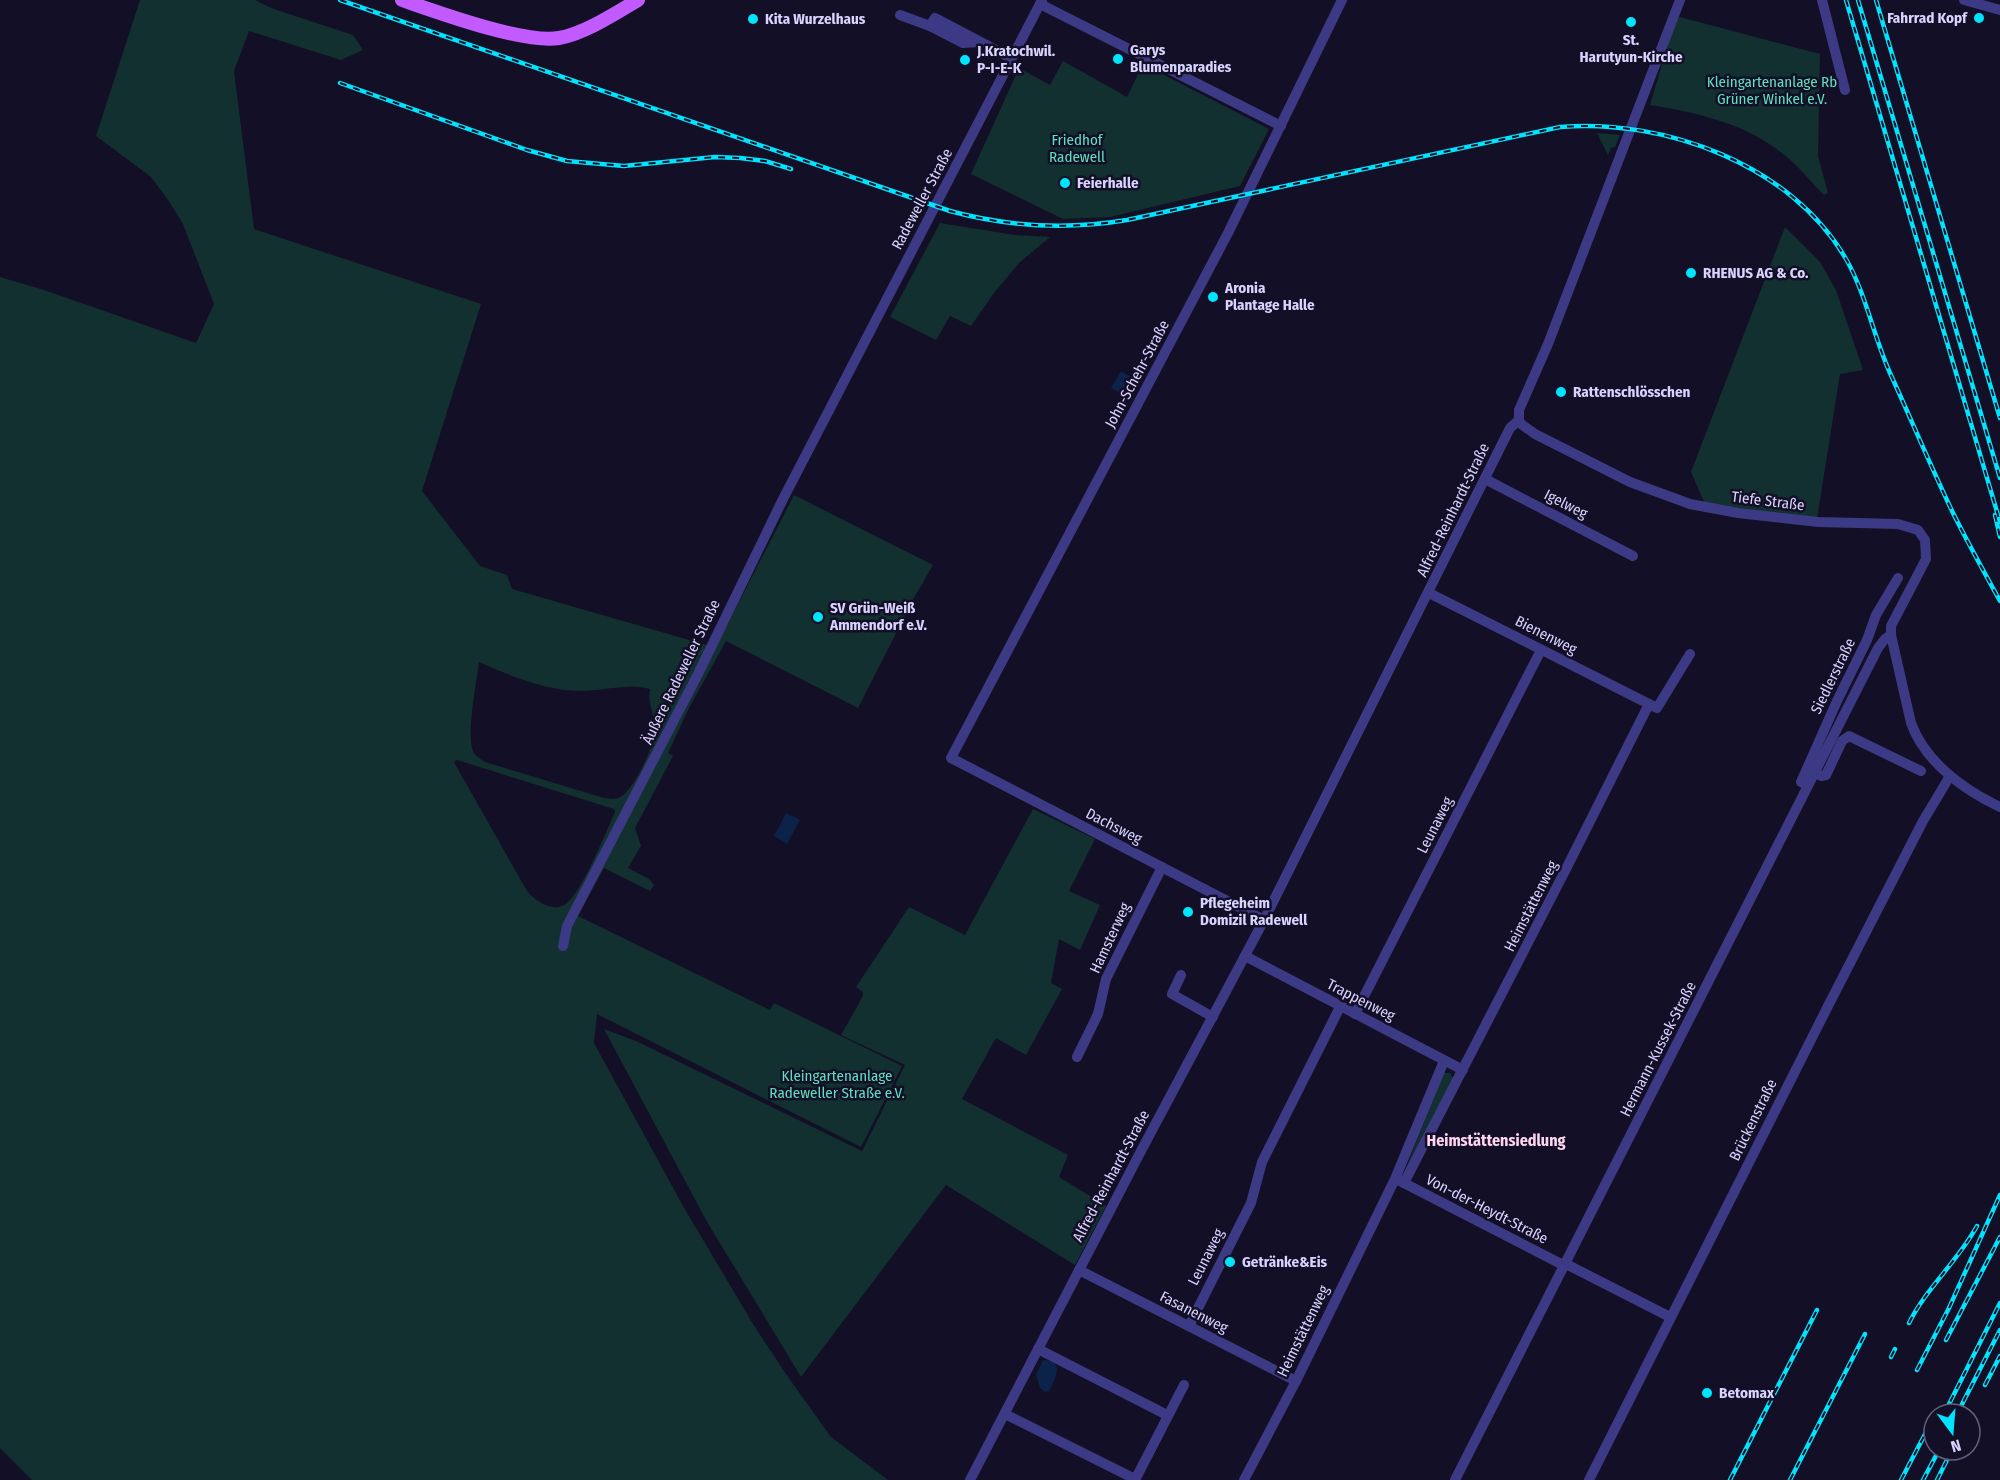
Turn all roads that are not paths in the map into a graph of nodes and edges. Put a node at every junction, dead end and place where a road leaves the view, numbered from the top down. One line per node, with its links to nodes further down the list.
1 (402, 0): 2 (main road)
2 (638, 0)
3 (1342, 0): 12 (street, John-Schehr-Straße)
4 (1680, 0): 14 (street, Alfred-Reinhardt-Straße)
5 (1822, 0): 11 (street)
6 (1964, 0): 8 (street)
7 (1041, 2): 10 (street, Radeweller Straße); 12 (street)
8 (2000, 10)
9 (900, 15): 10 (street)
10 (1011, 58): 13 (street, Radeweller Straße)
11 (1845, 90)
12 (1281, 126): 23 (street, John-Schehr-Straße)
13 (828, 411): 31 (street, Äußere Radeweller Straße)
14 (1519, 420): 15 (street, Alfred-Reinhardt-Straße); 19 (street, Tiefe Straße)
15 (1485, 479): 16 (street, Igelweg); 18 (street, Alfred-Reinhardt-Straße)
16 (1634, 555)
17 (1898, 578): 27 (street, Siedlerstraße)
18 (1429, 593): 20 (street, Bienenweg); 30 (street, Alfred-Reinhardt-Straße)
19 (1891, 635): 25 (street, Hermann-Kussek-Straße); 26 (street)
20 (1541, 650): 22 (street, Bienenweg); 35 (street, Leunaweg)
21 (1690, 654): 22 (street)
22 (1648, 704): 39 (street, Heimstättenweg)
23 (951, 758): 29 (street, Dachsweg)
24 (1921, 771): 25 (street)
25 (1814, 772): 27 (street, Hermann-Kussek-Straße)
26 (1950, 776): 28 (street); 43 (street, Brückenstraße)
27 (1807, 785): 41 (street, Hermann-Kussek-Straße)
28 (2000, 807)
29 (1162, 867): 30 (street, Dachsweg); 37 (street, Hamsterweg)
30 (1264, 920): 32 (street, Alfred-Reinhardt-Straße)
31 (563, 946)
32 (1245, 956): 34 (street, Trappenweg); 36 (street, Alfred-Reinhardt-Straße)
33 (1181, 975): 36 (street)
34 (1340, 1006): 35 (street, Trappenweg); 44 (street, Leunaweg)
35 (1355, 1014): 38 (street, Trappenweg)
36 (1213, 1017): 42 (street, Alfred-Reinhardt-Straße)
37 (1077, 1057)
38 (1444, 1061): 39 (street, Trappenweg); 40 (street, Heimstättenweg)
39 (1463, 1070): 40 (street, Heimstättenweg)
40 (1399, 1181): 41 (street, Von-der-Heydt-Straße); 46 (street, Heimstättenweg)
41 (1565, 1265): 43 (street, Von-der-Heydt-Straße); 53 (street, Hermann-Kussek-Straße)
42 (1079, 1270): 44 (street, Fasanenweg); 45 (street, Alfred-Reinhardt-Straße)
43 (1670, 1317): 54 (street, Brückenstraße)
44 (1189, 1326): 46 (street, Fasanenweg)
45 (1038, 1349): 48 (street, Alfred-Reinhardt-Straße); 49 (street)
46 (1296, 1381): 52 (street, Heimstättenweg)
47 (1184, 1385): 49 (street)
48 (1005, 1414): 50 (street, Alfred-Reinhardt-Straße); 51 (street)
49 (1167, 1415): 51 (street)
50 (972, 1479)
51 (1135, 1480)
52 (1244, 1480)
53 (1455, 1480)
54 (1589, 1480)

